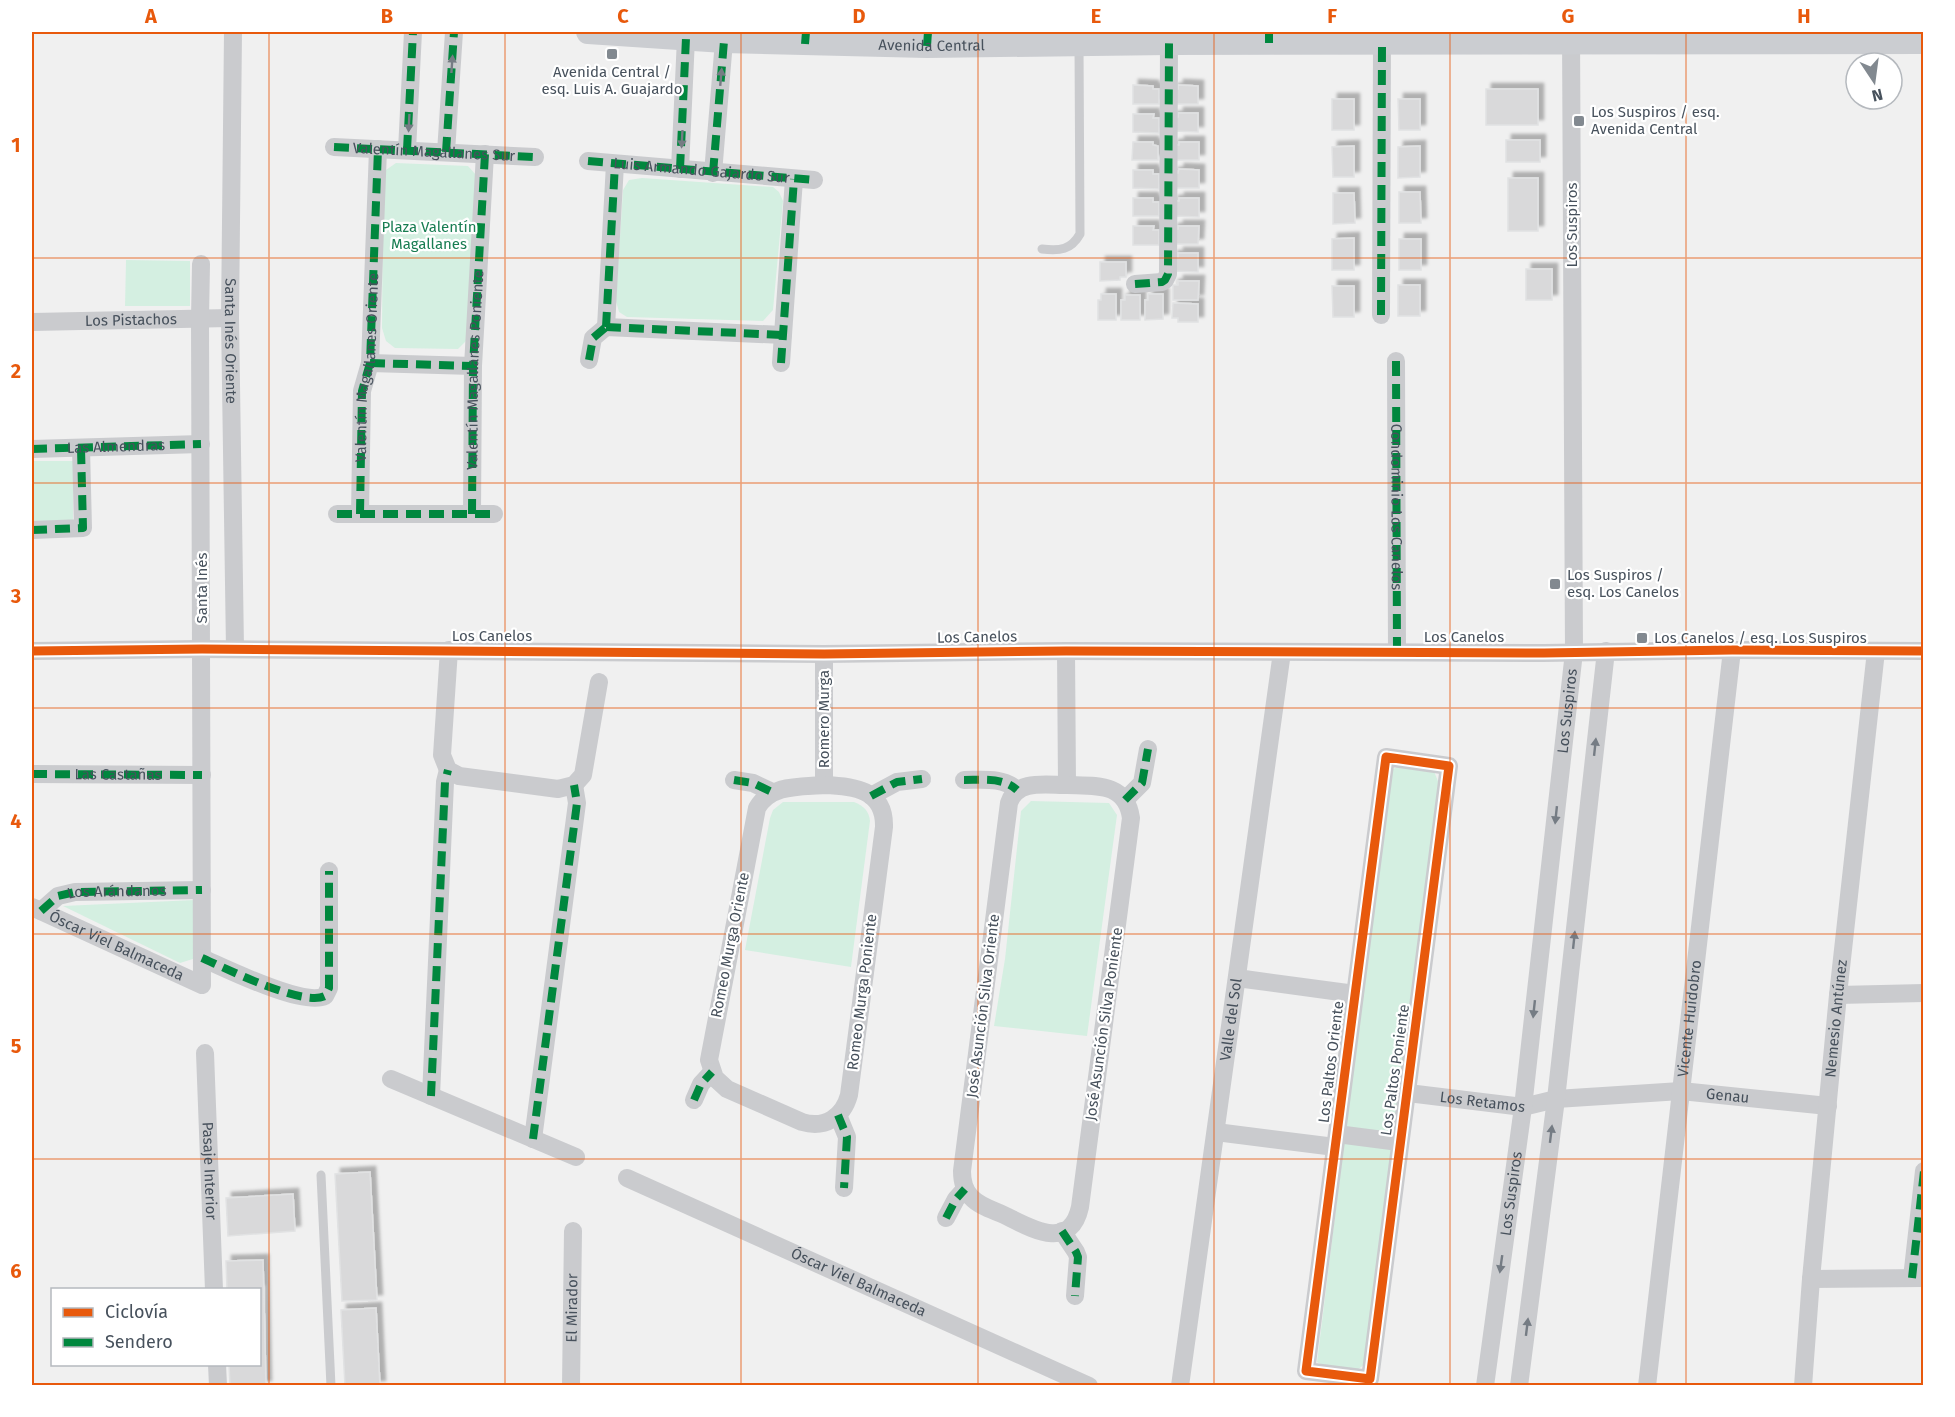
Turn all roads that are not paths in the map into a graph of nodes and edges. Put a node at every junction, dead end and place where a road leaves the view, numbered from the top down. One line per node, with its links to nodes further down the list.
1 (233, 32): 31 (street, Santa Inés Oriente)
2 (413, 32): 17 (street, one-way to 17)
3 (454, 32): 18 (street, one-way to 3)
4 (588, 32): 7 (street, Avenida Central)
5 (1269, 37): 12 (street, Avenida Central); 13 (street, Avenida Central)
6 (1571, 37): 11 (street, Avenida Central); 13 (street, Avenida Central); 60 (street, Los Suspiros)
7 (686, 38): 10 (street, Avenida Central); 23 (street, one-way to 23)
8 (806, 38): 9 (street, Avenida Central); 10 (street, Avenida Central)
9 (928, 39): 14 (street, Avenida Central)
10 (724, 41): 24 (street, one-way to 10)
11 (1923, 42)
12 (1170, 43): 14 (street, Avenida Central); 29 (street)
13 (1382, 43): 30 (street)
14 (1079, 44): 27 (lane)
15 (334, 147): 16 (street, Valentín Magallanes Sur)
16 (378, 149): 17 (street, Valentín Magallanes Sur); 38 (street, Valentín Magallanes Oriente)
17 (407, 150): 18 (street, Valentín Magallanes Sur)
18 (446, 152): 19 (street, Valentín Magallanes Sur)
19 (485, 154): 20 (street, Valentín Magallanes Sur); 40 (street, Valentín Magallanes Poniente)
20 (535, 157)
21 (588, 161): 22 (street, Luis Armando Gajardo Sur)
22 (615, 164): 23 (street, Luis Armando Gajardo Sur); 34 (street)
23 (680, 169): 24 (street, Luis Armando Gajardo Sur)
24 (713, 173): 25 (street, Luis Armando Gajardo Sur)
25 (794, 179): 26 (street, Luis Armando Gajardo Sur); 35 (street)
26 (814, 180)
27 (1042, 249)
28 (201, 264): 32 (street, Santa Inés)
29 (1136, 284)
30 (1382, 315)
31 (230, 318): 32 (street, Los Pistachos); 50 (street, Santa Inés Oriente)
32 (200, 319): 33 (street, Los Pistachos); 41 (street, Santa Inés)
33 (32, 322)
34 (606, 327): 35 (street); 36 (street)
35 (783, 335): 39 (street)
36 (589, 360)
37 (1396, 361): 59 (street, Condominio Los Canelos)
38 (370, 363): 40 (street); 45 (street, Valentín Magallanes Oriente)
39 (781, 363)
40 (473, 366): 46 (street, Valentín Magallanes Poniente)
41 (201, 444): 42 (street, Las Almendras); 49 (street, Santa Inés)
42 (81, 448): 43 (street, Las Almendras); 48 (street)
43 (32, 449)
44 (337, 514): 45 (street)
45 (360, 514): 46 (street)
46 (472, 514): 47 (street)
47 (494, 514)
48 (32, 530)
49 (202, 649): 50 (street, Los Canelos); 53 (street, Los Canelos); 67 (street, Santa Inés)
50 (235, 649): 51 (street, Los Canelos)
51 (449, 650): 61 (street, Los Canelos); 65 (street, Los Canelos)
52 (1732, 650): 55 (street, Los Canelos); 56 (street, Los Canelos); 90 (street, Vicente Huidobro)
53 (32, 651)
54 (1066, 651): 58 (street, Los Canelos); 61 (street, Los Canelos); 73 (street)
55 (1606, 651): 60 (street, Los Canelos); 93 (street, one-way to 55)
56 (1876, 651): 57 (street, Los Canelos); 86 (street, Nemesio Antúnez)
57 (1923, 651)
58 (1282, 652): 59 (street, Los Canelos); 82 (street, Valle del Sol)
59 (1397, 652): 60 (street, Los Canelos)
60 (1574, 652): 96 (street, Los Suspiros, one-way to 96)
61 (824, 654): 72 (street, Romero Murga)
62 (599, 682): 71 (street)
63 (1148, 749): 77 (street)
64 (1386, 757): 85 (street, Los Paltos Oriente); 91 (street, Los Paltos Poniente)
65 (448, 770): 71 (street); 92 (street, Los Canelos)
66 (32, 774): 67 (street, Las Castañas)
67 (202, 775): 79 (street, Santa Inés)
68 (922, 779): 76 (street)
69 (734, 780): 75 (street)
70 (964, 780): 74 (street)
71 (574, 785): 99 (street)
72 (824, 785): 75 (street); 76 (street)
73 (1066, 785): 74 (street); 77 (street)
74 (1017, 790): 107 (street, José Asunción Silva Oriente)
75 (772, 792): 88 (street, Romeo Murga Oriente)
76 (871, 796): 97 (street, Romeo Murga Poniente)
77 (1125, 800): 110 (street, José Asunción Silva Poniente)
78 (329, 871): 81 (street)
79 (202, 890): 80 (street, Los Arándanos); 81 (street, Santa Inés)
80 (36, 909): 83 (street, Óscar Viel Balmaceda)
81 (202, 958): 83 (street, Santa Inés)
82 (1237, 978): 85 (street); 98 (street, Valle del Sol)
83 (202, 985)
84 (1923, 993): 86 (street)
85 (1355, 994): 100 (street, Los Paltos Oriente)
86 (1838, 995): 95 (street, Nemesio Antúnez)
87 (205, 1053): 113 (street, Pasaje Interior)
88 (712, 1072): 94 (street); 97 (street)
89 (391, 1079): 92 (street)
90 (1681, 1091): 93 (street, Genau); 95 (street, Genau); 124 (street, Vicente Huidobro)
91 (1408, 1093): 96 (street, Los Retamos); 101 (street, Los Paltos Poniente)
92 (431, 1096): 99 (street)
93 (1556, 1099): 96 (street, Los Retamos); 123 (street, one-way to 93)
94 (694, 1100)
95 (1828, 1106): 112 (street, Nemesio Antúnez)
96 (1523, 1107): 122 (street, Los Suspiros, one-way to 122)
97 (838, 1115): 106 (street)
98 (1216, 1132): 100 (street); 121 (street, Valle del Sol)
99 (532, 1139): 102 (street)
100 (1336, 1140): 101 (street); 116 (street, Los Paltos Oriente)
101 (1399, 1142): 116 (street, Los Paltos Poniente)
102 (576, 1157)
103 (1923, 1171): 111 (street)
104 (321, 1175): 118 (lane)
105 (627, 1178): 120 (street, Óscar Viel Balmaceda)
106 (844, 1188)
107 (965, 1189): 108 (street); 110 (street)
108 (946, 1218)
109 (573, 1231): 119 (street, El Mirador)
110 (1062, 1231): 114 (street)
111 (1918, 1278): 112 (street)
112 (1811, 1279): 125 (street, Nemesio Antúnez)
113 (214, 1288)
114 (1075, 1296)
115 (217, 1366): 117 (street)
116 (1370, 1379)
117 (218, 1386)
118 (331, 1386)
119 (571, 1386)
120 (1089, 1386)
121 (1180, 1386)
122 (1485, 1386)
123 (1519, 1386)
124 (1647, 1386)
125 (1803, 1386)

